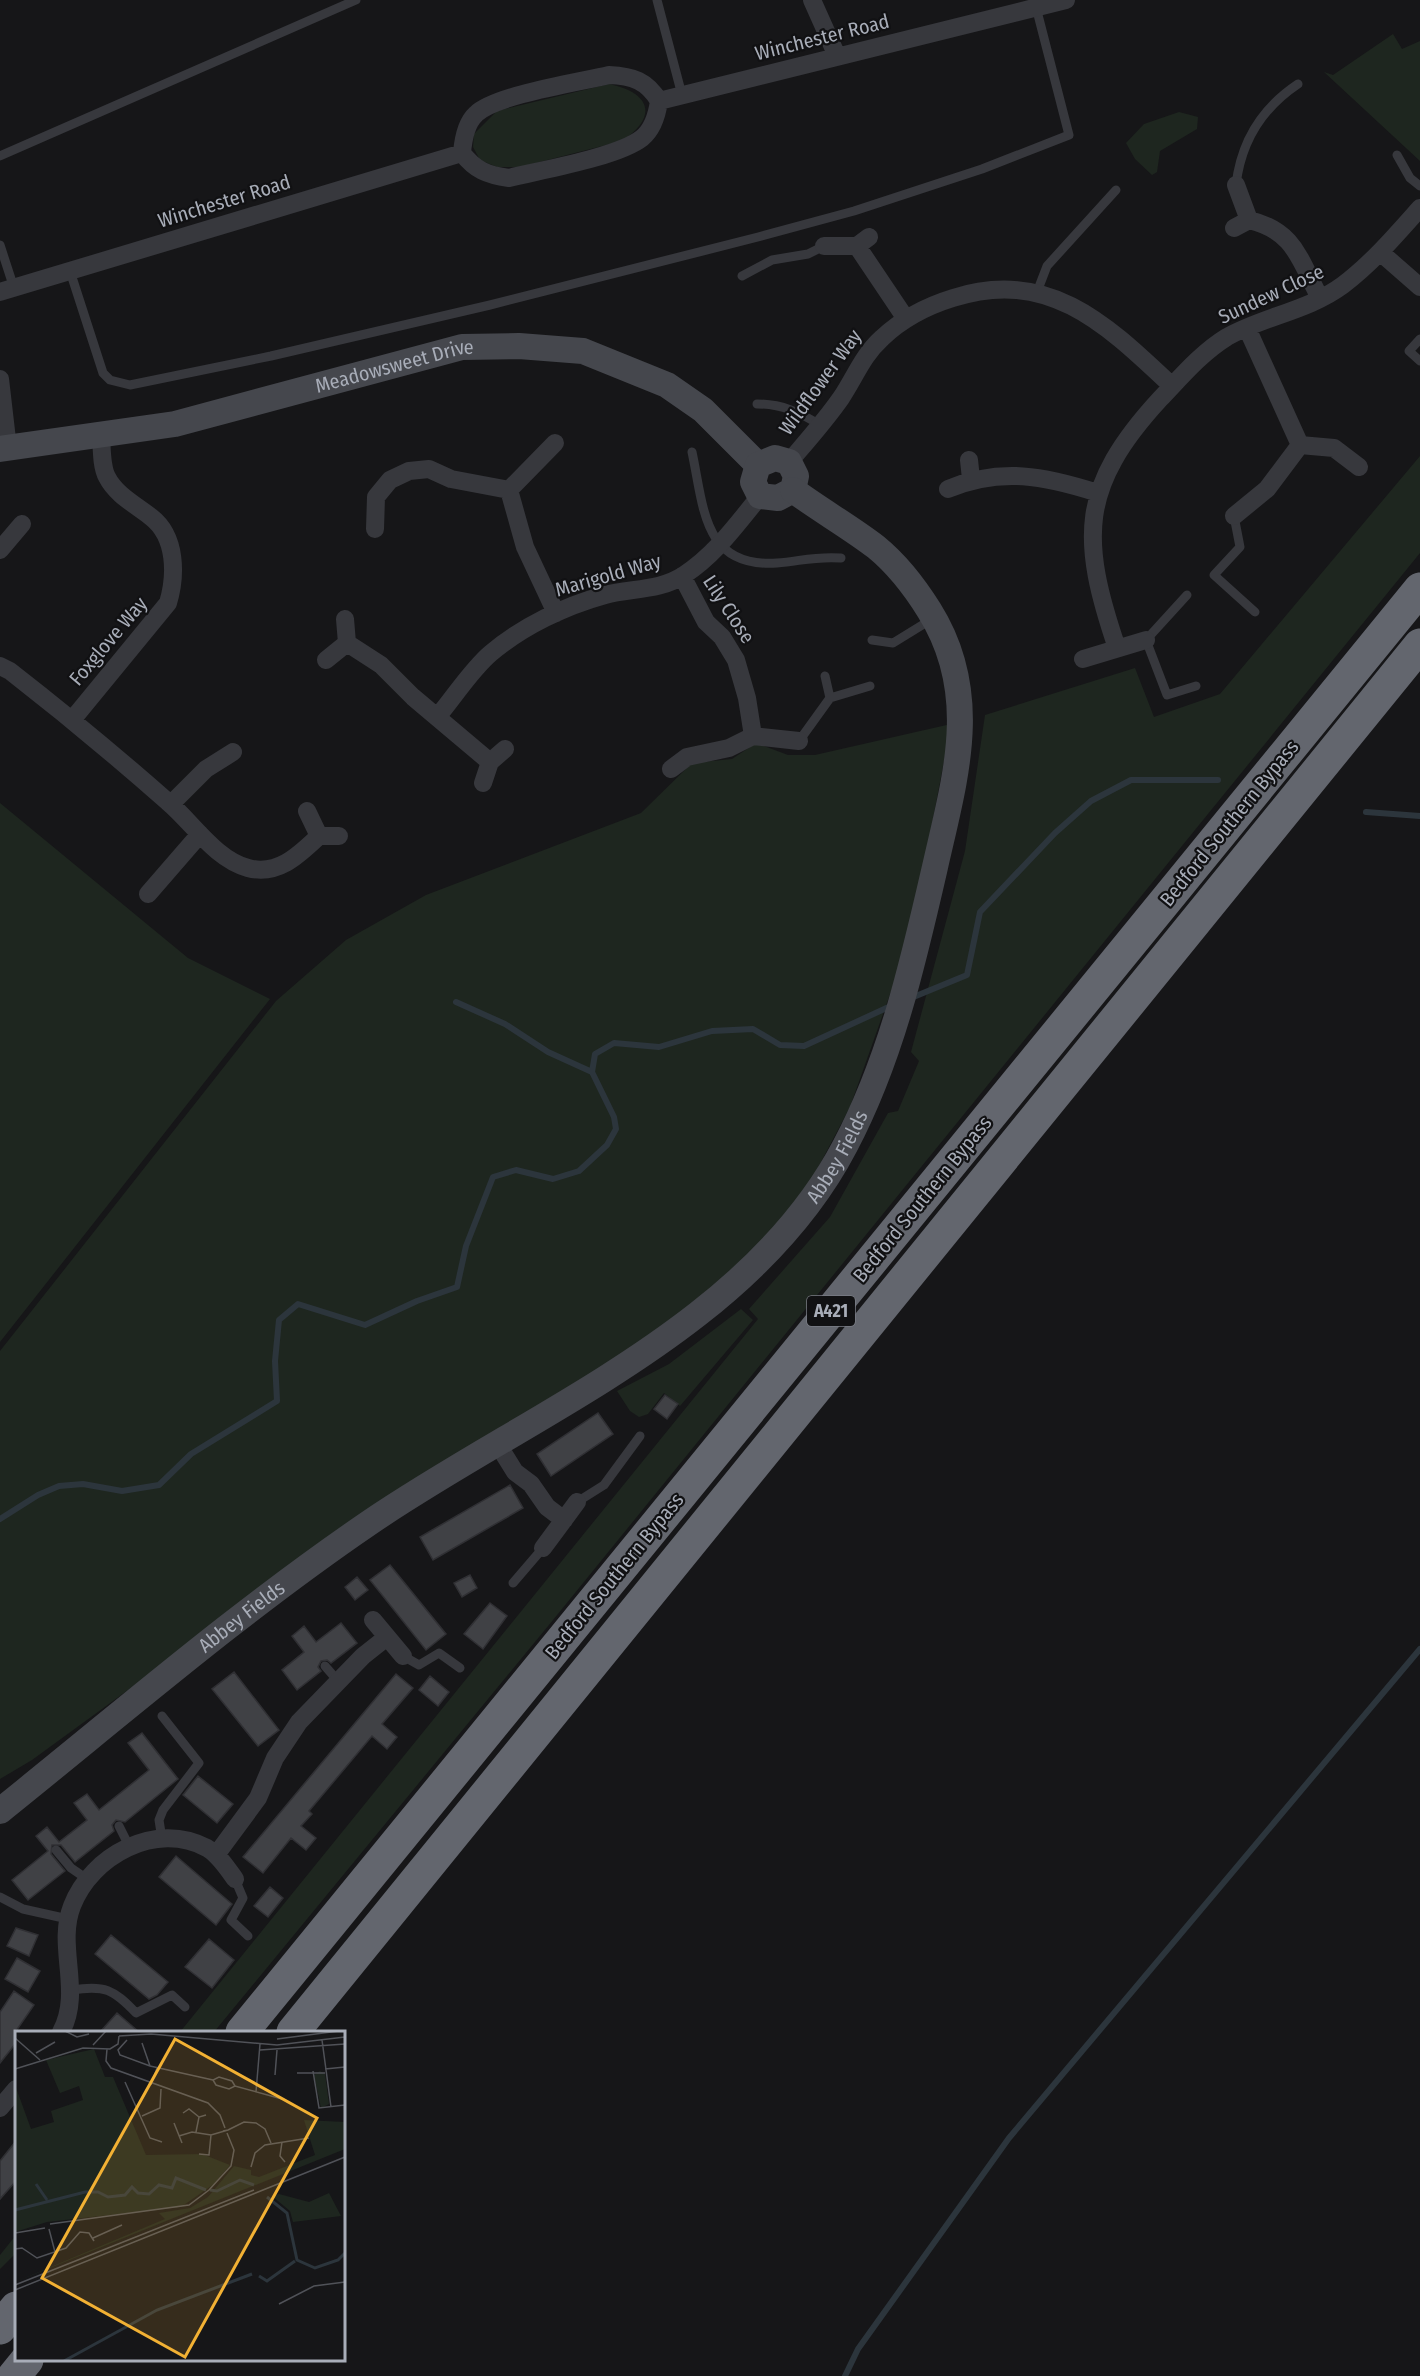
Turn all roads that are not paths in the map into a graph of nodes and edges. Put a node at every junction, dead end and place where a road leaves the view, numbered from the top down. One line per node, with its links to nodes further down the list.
1 (356, 0): 12 (lane)
2 (657, 0): 8 (lane)
3 (812, 0): 6 (street)
4 (1066, 0): 5 (street, Winchester Road)
5 (1036, 8): 6 (street, Winchester Road); 20 (lane)
6 (837, 56): 8 (street, Winchester Road)
7 (1298, 84): 13 (lane)
8 (682, 95): 9 (street, Winchester Road)
9 (659, 101): 10 (street); 10 (street)
10 (462, 153): 20 (street, Winchester Road)
11 (1397, 154): 14 (lane)
12 (0, 156)
13 (1236, 185): 25 (street)
14 (1420, 186)
15 (1116, 190): 24 (lane)
16 (1420, 208): 19 (street, Sundew Close)
17 (0, 245): 23 (lane)
18 (824, 246): 21 (lane); 26 (street)
19 (1380, 252): 22 (street); 25 (street, Sundew Close)
20 (70, 271): 23 (street, Winchester Road)
21 (742, 276)
22 (1420, 287)
23 (7, 290)
24 (1037, 292): 26 (street, Wildflower Way); 31 (street, Wildflower Way)
25 (1320, 298): 27 (street, Sundew Close)
26 (906, 319): 33 (street, Wildflower Way)
27 (1247, 327): 31 (street, Sundew Close); 36 (street)
28 (1420, 339): 29 (lane)
29 (1420, 361)
30 (0, 379): 37 (street)
31 (1172, 386): 47 (street, Sundew Close)
32 (757, 404): 33 (lane)
33 (820, 425): 40 (street, Wildflower Way)
34 (101, 435): 37 (street, Meadowsweet Drive); 41 (street, Meadowsweet Drive); 75 (street, Foxglove Way)
35 (555, 444): 45 (street)
36 (1300, 445): 42 (street); 49 (street)
37 (4, 448)
38 (692, 452): 52 (lane)
39 (969, 460): 43 (street)
40 (789, 462): 41 (street); 46 (street)
41 (758, 465): 48 (street)
42 (1359, 467)
43 (971, 479): 44 (street); 47 (street)
44 (948, 489)
45 (509, 490): 51 (street); 59 (street)
46 (793, 490): 48 (street); 60 (street)
47 (1098, 493): 66 (street, Sundew Close)
48 (760, 496): 52 (street, Marigold Way)
49 (1234, 516): 58 (lane)
50 (22, 524): 53 (street)
51 (375, 529)
52 (720, 544): 54 (lane); 55 (street, Marigold Way)
53 (0, 550)
54 (841, 558)
55 (682, 576): 59 (street, Marigold Way); 76 (street, Lily Close)
56 (1420, 589): 116 (highway, Bedford Southern Bypass / A421)
57 (1187, 595): 62 (lane)
58 (1255, 612)
59 (556, 613): 74 (street, Marigold Way)
60 (934, 618): 63 (lane); 90 (street, Abbey Fields)
61 (345, 619): 64 (street)
62 (1146, 639): 66 (street); 72 (lane)
63 (872, 640)
64 (347, 643): 68 (street); 74 (street)
65 (1420, 645): 117 (highway, Bedford Southern Bypass / A421)
66 (1117, 648): 67 (street)
67 (1083, 659)
68 (326, 660)
69 (0, 666): 75 (street, Foxglove Way)
70 (825, 676): 73 (lane)
71 (870, 686): 73 (lane)
72 (1196, 686)
73 (831, 698): 77 (lane)
74 (438, 716): 80 (street)
75 (72, 720): 83 (street, Foxglove Way)
76 (753, 736): 77 (street); 81 (street)
77 (799, 741)
78 (505, 749): 80 (street)
79 (233, 752): 83 (street)
80 (490, 762): 82 (street)
81 (671, 769)
82 (483, 783)
83 (171, 804): 85 (street, Foxglove Way)
84 (307, 811): 86 (street)
85 (200, 834): 86 (street, Foxglove Way); 88 (street)
86 (319, 836): 87 (street)
87 (339, 836)
88 (148, 894)
89 (640, 1436): 91 (lane)
90 (497, 1443): 92 (street); 102 (street, Abbey Fields)
91 (577, 1502): 92 (street)
92 (564, 1520): 93 (street)
93 (543, 1548): 94 (lane)
94 (513, 1583)
95 (373, 1620): 96 (street)
96 (387, 1637): 97 (street); 100 (street)
97 (403, 1656): 99 (lane)
98 (325, 1666): 100 (lane)
99 (460, 1668)
100 (338, 1681): 107 (street)
101 (162, 1716): 104 (lane)
102 (0, 1811)
103 (119, 1826): 105 (lane)
104 (162, 1839): 105 (street); 107 (street)
105 (129, 1846): 108 (street)
106 (56, 1850): 108 (lane)
107 (216, 1855): 109 (street)
108 (87, 1879): 111 (street)
109 (235, 1879): 112 (lane)
110 (0, 1897): 111 (lane)
111 (68, 1919): 113 (street)
112 (248, 1935)
113 (72, 1990): 114 (lane); 115 (street)
114 (185, 2007)
115 (61, 2031)
116 (243, 2031)
117 (294, 2031)
118 (15, 2090): 119 (street)
119 (0, 2108)
120 (15, 2309): 121 (highway)
121 (0, 2328)
122 (26, 2361): 123 (highway)
123 (14, 2376)

